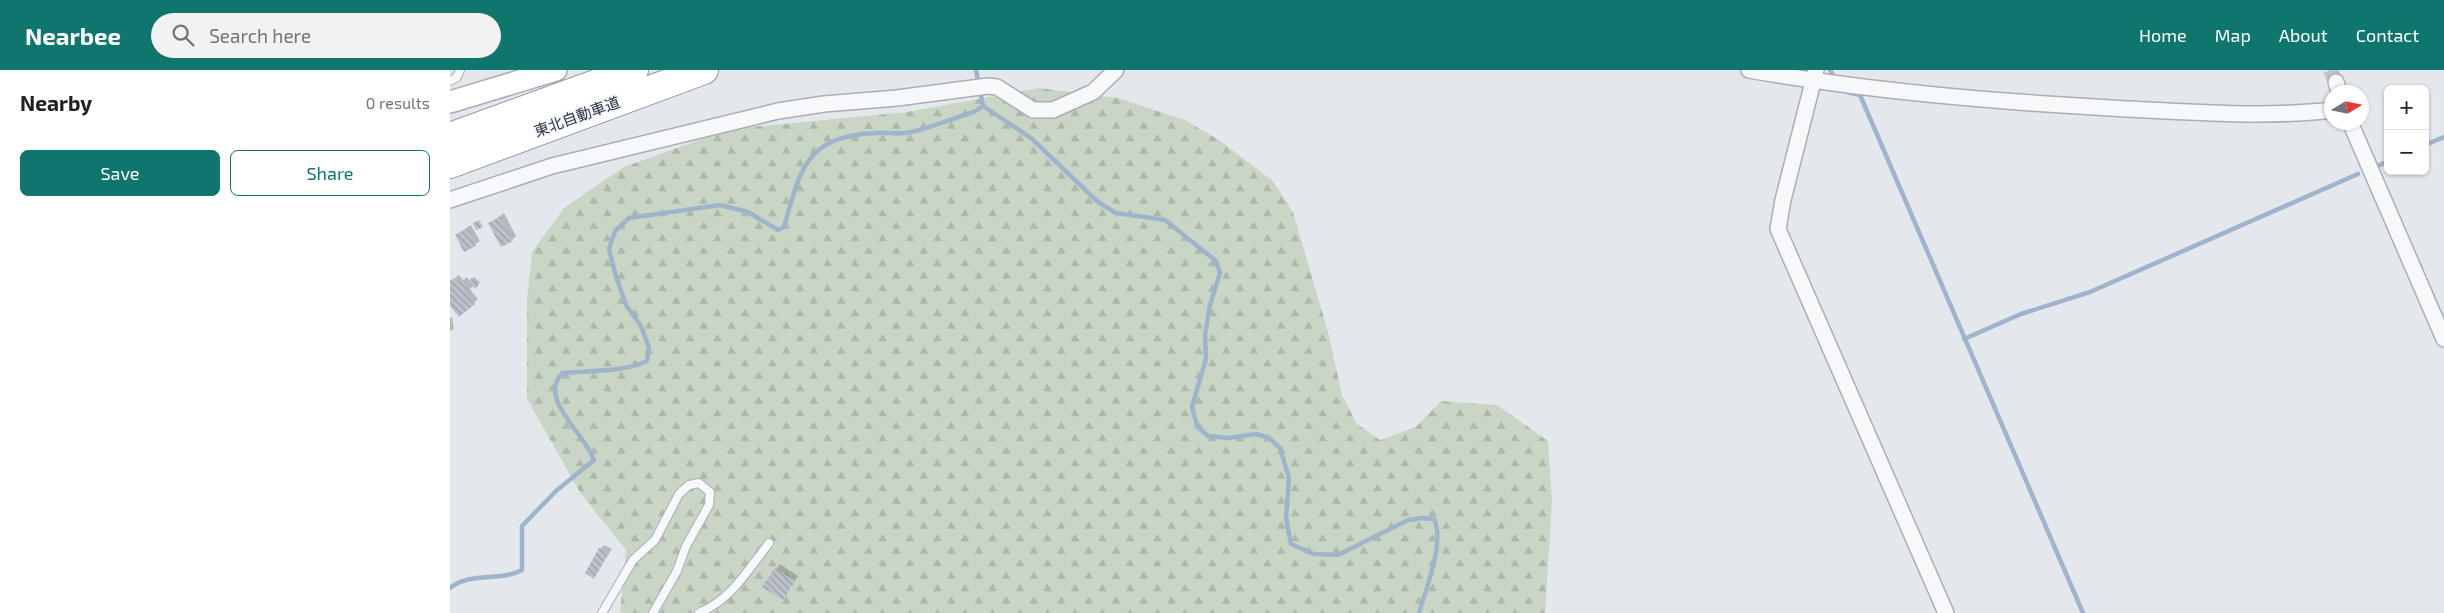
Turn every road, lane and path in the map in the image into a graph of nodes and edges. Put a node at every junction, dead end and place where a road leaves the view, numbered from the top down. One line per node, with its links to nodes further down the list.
1 (460, 70): 8 (lane)
2 (556, 70): 9 (street)
3 (634, 70): 12 (highway, 東北自動車道)
4 (704, 70): 13 (highway, 東北自動車道)
5 (1116, 70): 14 (street)
6 (1749, 70): 7 (street)
7 (1815, 76): 10 (street); 20 (street)
8 (450, 81)
9 (450, 102)
10 (2324, 110)
11 (2353, 130): 15 (street)
12 (450, 137)
13 (450, 164)
14 (450, 200)
15 (2444, 339)
16 (769, 543): 19 (lane)
17 (602, 613): 18 (lane)
18 (653, 613)
19 (699, 613)
20 (1946, 613)

